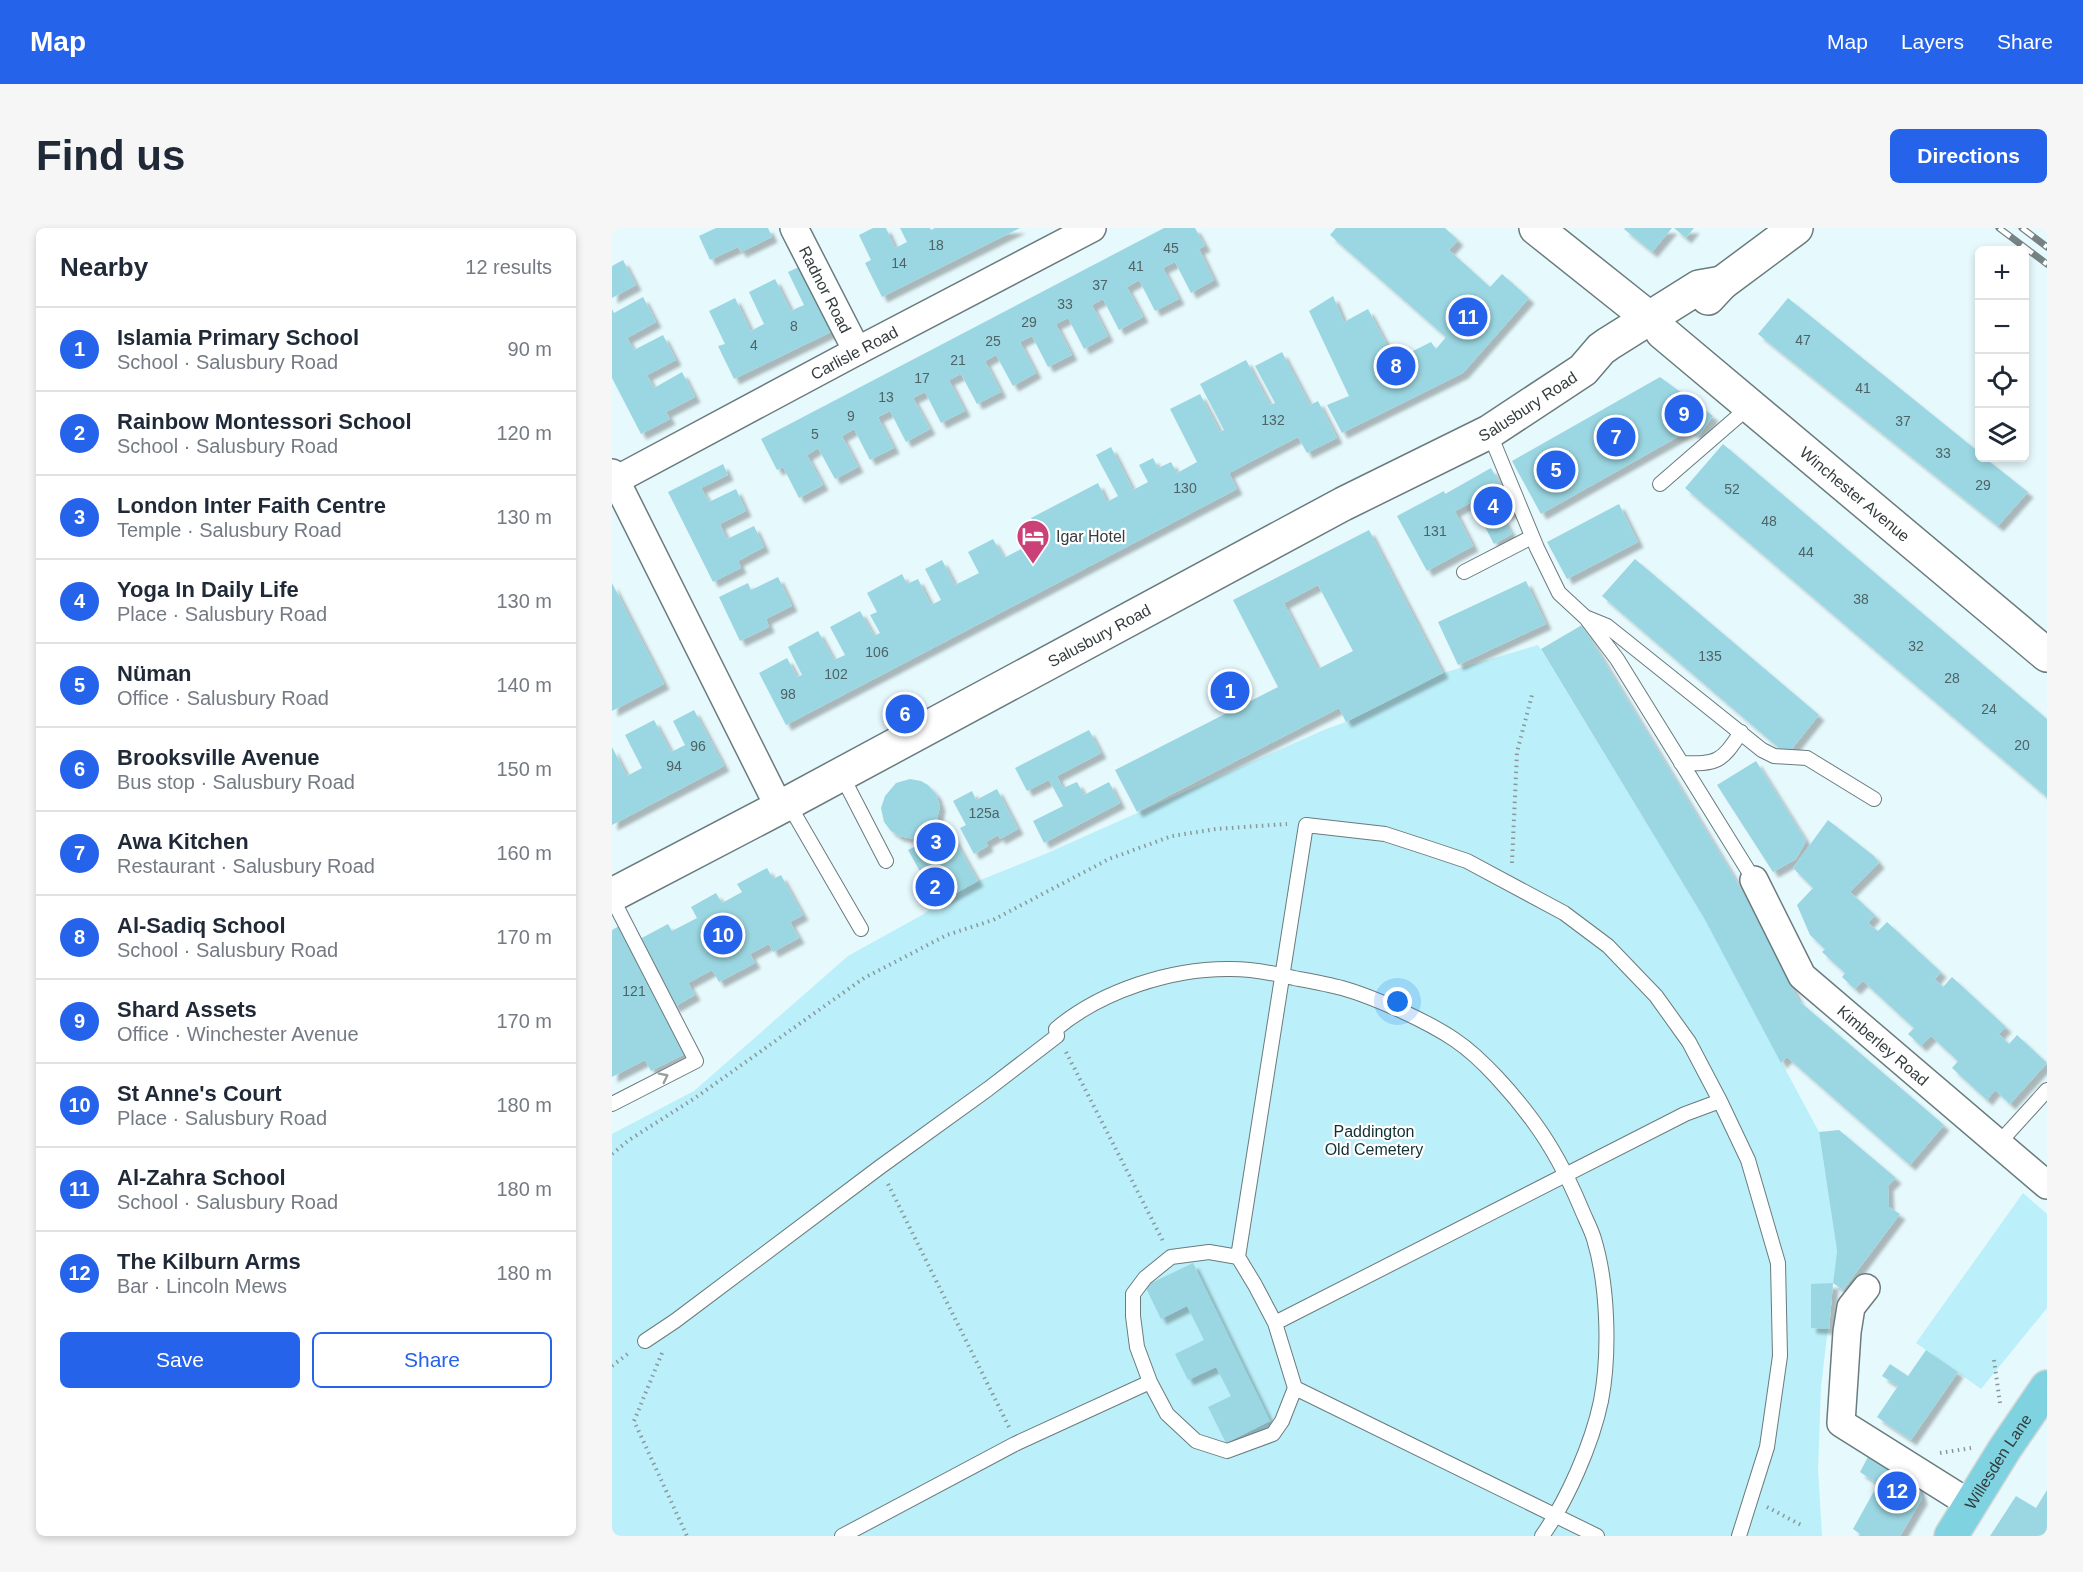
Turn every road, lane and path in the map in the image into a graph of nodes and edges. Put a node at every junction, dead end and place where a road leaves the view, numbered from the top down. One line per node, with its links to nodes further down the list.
1 (794, 228): 6 (street, Radnor Road)
2 (1092, 228): 6 (street, Carlisle Road)
3 (1536, 228): 5 (street, Winchester Avenue)
4 (1796, 228): 5 (street, Salusbury Road)
5 (1655, 325): 7 (street, Winchester Avenue); 8 (street, Salusbury Road)
6 (857, 351): 9 (street, Carlisle Road)
7 (1750, 406): 10 (lane); 14 (street, Winchester Avenue)
8 (1489, 432): 11 (lane); 18 (street, Salusbury Road)
9 (614, 477): 20 (street)
10 (1660, 484)
11 (1533, 537): 12 (lane); 13 (lane)
12 (1464, 572)
13 (1585, 617): 16 (lane); 17 (lane)
14 (2047, 655)
15 (1533, 695): 24 (path)
16 (1741, 732): 17 (lane); 19 (lane)
17 (1682, 763): 23 (lane)
18 (841, 774): 20 (street, Salusbury Road); 22 (lane)
19 (1874, 799)
20 (783, 805): 25 (street, Salusbury Road); 26 (lane)
21 (1306, 825): 24 (lane); 27 (lane); 33 (path)
22 (886, 861)
23 (1754, 880): 32 (street, Kimberley Road)
24 (1513, 885): 30 (lane)
25 (612, 896): 31 (lane, one-way to 25)
26 (861, 929)
27 (1281, 975): 28 (lane); 35 (lane); 38 (lane)
28 (1057, 1036): 34 (lane); 37 (path)
29 (2047, 1090): 32 (lane)
30 (1720, 1101): 35 (lane); 51 (lane)
31 (612, 1104)
32 (1998, 1144): 36 (street, Kimberley Road)
33 (612, 1154)
34 (880, 1167): 40 (lane); 48 (path)
35 (1566, 1174): 41 (lane); 53 (lane)
36 (2047, 1185)
37 (1171, 1257): 38 (lane); 44 (lane)
38 (1238, 1257): 41 (lane)
39 (1866, 1288): 52 (street)
40 (675, 1322): 42 (lane); 55 (path)
41 (1275, 1323): 45 (lane)
42 (645, 1341)
43 (1994, 1360): 47 (path)
44 (1150, 1382): 45 (lane); 48 (lane)
45 (1295, 1388): 53 (lane)
46 (2046, 1389): 52 (main road, Willesden Lane)
47 (2001, 1413)
48 (1015, 1444): 56 (lane)
49 (1979, 1447): 50 (path)
50 (1933, 1454)
51 (1750, 1498): 54 (path); 59 (lane)
52 (1971, 1504): 60 (main road, Willesden Lane)
53 (1557, 1515): 57 (lane); 58 (lane)
54 (1803, 1526)
55 (687, 1536)
56 (842, 1536)
57 (1542, 1536)
58 (1597, 1536)
59 (1739, 1536)
60 (1951, 1536)

